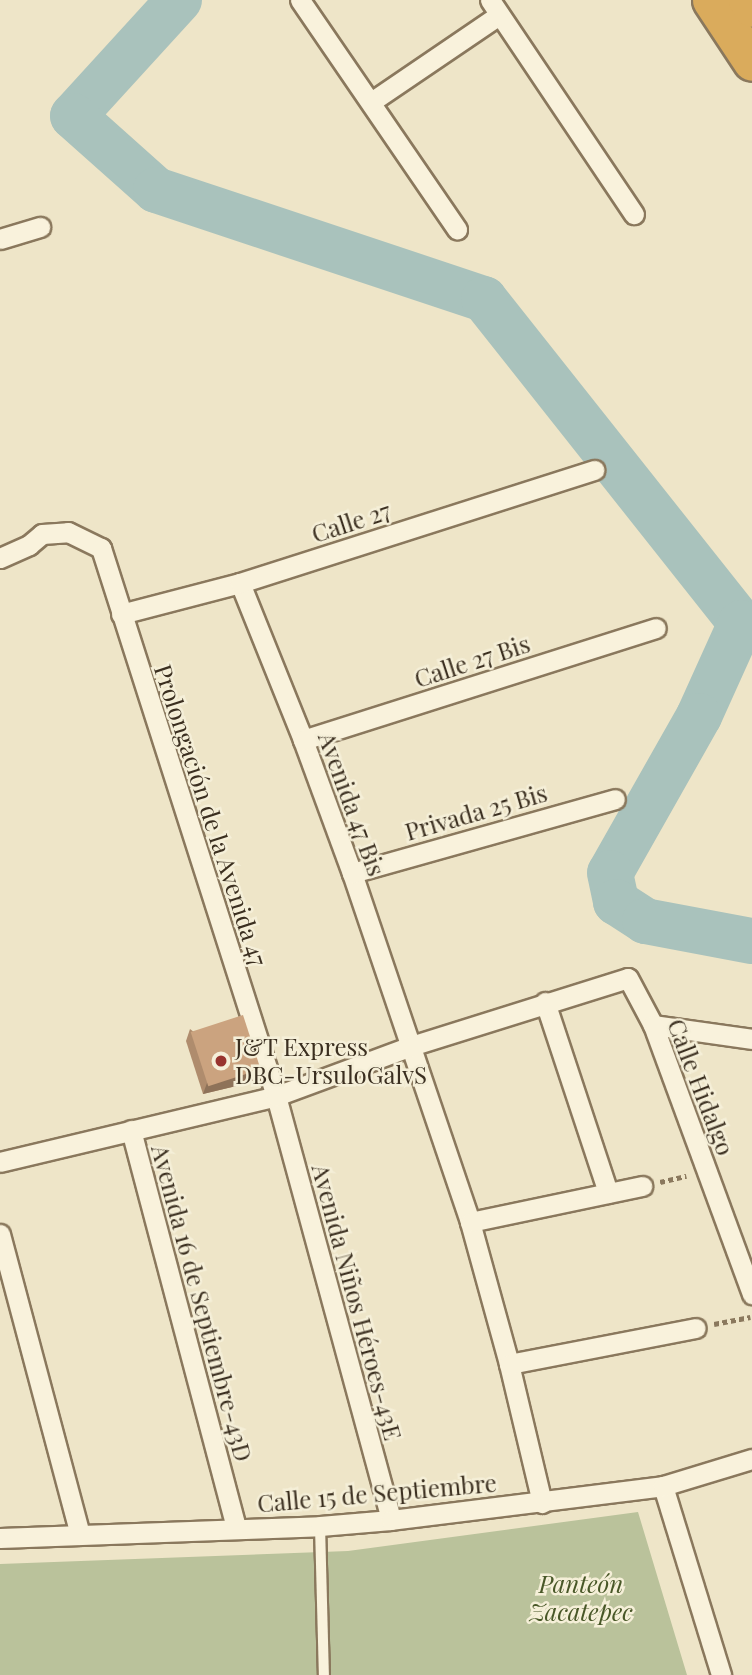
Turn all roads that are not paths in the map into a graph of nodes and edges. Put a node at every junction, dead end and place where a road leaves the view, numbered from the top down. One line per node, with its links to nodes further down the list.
1 (300, 0): 7 (street)
2 (711, 0): 6 (highway)
3 (747, 0): 5 (highway)
4 (495, 7): 7 (street); 8 (street)
5 (752, 8)
6 (752, 62)
7 (371, 102): 10 (street)
8 (634, 214)
9 (40, 227): 11 (street)
10 (457, 229)
11 (0, 239)
12 (594, 470): 14 (street, Calle 27)
13 (0, 558): 15 (street, Prolongación de la Avenida 47)
14 (240, 583): 15 (street, Calle 27); 17 (street, Avenida 47 Bis)
15 (121, 614): 24 (street, Prolongación de la Avenida 47)
16 (656, 628): 17 (street, Calle 27 Bis)
17 (303, 740): 19 (street, Avenida 47 Bis)
18 (615, 799): 19 (street, Privada 25 Bis)
19 (352, 873): 23 (street, Avenida 47 Bis)
20 (545, 1002): 21 (street, Calle Hidalgo); 23 (street); 28 (street)
21 (653, 1025): 22 (street); 31 (street, Calle Hidalgo)
22 (752, 1039)
23 (411, 1046): 24 (street); 29 (street, Avenida 47 Bis)
24 (276, 1096): 25 (street); 37 (street, Avenida Niños Héroes-43E)
25 (131, 1130): 26 (street); 39 (street, Avenida 16 de Septiembre-43D)
26 (0, 1162)
27 (642, 1186): 28 (street)
28 (608, 1193): 29 (street)
29 (470, 1222): 33 (street, Avenida 47 Bis)
30 (0, 1234): 40 (street)
31 (752, 1294)
32 (696, 1328): 33 (street)
33 (509, 1364): 36 (street, Avenida 47 Bis)
34 (752, 1459): 35 (street, Calle 15 de Septiembre)
35 (663, 1486): 36 (street, Calle 15 de Septiembre); 43 (street)
36 (542, 1503): 37 (street, Calle 15 de Septiembre)
37 (391, 1520): 38 (street, Calle 15 de Septiembre)
38 (320, 1526): 39 (street, Calle 15 de Septiembre); 42 (lane)
39 (236, 1528): 40 (street, Calle 15 de Septiembre)
40 (80, 1535): 41 (street, Calle 15 de Septiembre)
41 (0, 1538)
42 (324, 1675)
43 (721, 1675)

